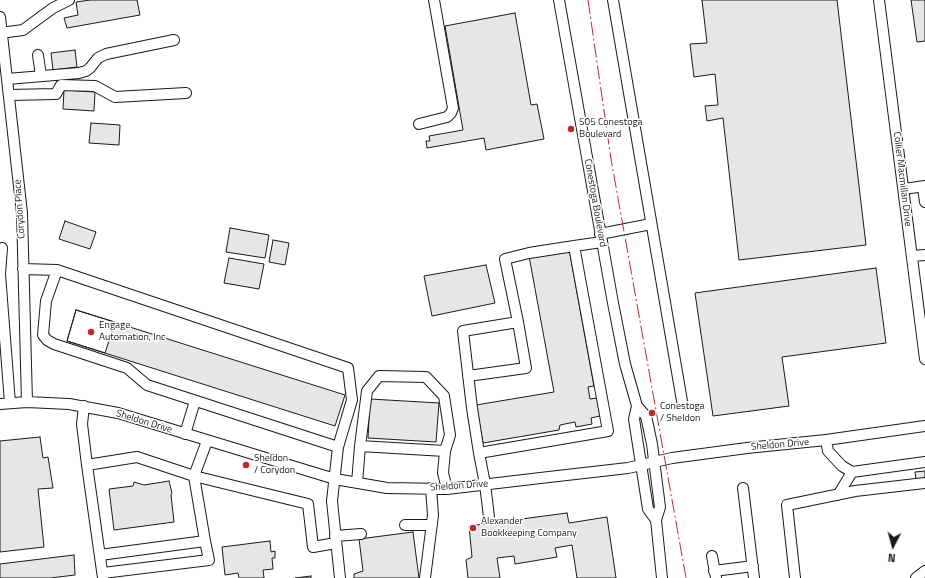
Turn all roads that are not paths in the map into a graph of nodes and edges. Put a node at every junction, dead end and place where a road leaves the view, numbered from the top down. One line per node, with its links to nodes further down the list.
1 (69, 0): 7 (street)
2 (434, 0): 14 (street)
3 (559, 0): 19 (street, Conestoga Boulevard)
4 (613, 0): 18 (street)
5 (880, 0): 16 (street, Collier Macmillan Drive)
6 (0, 17): 7 (street, Corydon Place)
7 (1, 32): 11 (street, Corydon Place)
8 (174, 40): 10 (street)
9 (38, 55): 10 (street)
10 (41, 76): 11 (street)
11 (7, 79): 13 (street, Corydon Place)
12 (186, 93): 13 (street)
13 (9, 95): 24 (street, Corydon Place)
14 (419, 124)
15 (924, 186): 16 (street); 17 (street)
16 (904, 189): 23 (street, Collier Macmillan Drive)
17 (925, 202)
18 (651, 224): 19 (street); 31 (street)
19 (601, 238): 20 (street); 35 (street, Conestoga Boulevard)
20 (574, 246): 27 (street); 43 (street)
21 (2, 248): 26 (street)
22 (925, 255): 23 (street)
23 (912, 256): 28 (street, Collier Macmillan Drive)
24 (23, 269): 25 (street); 32 (street, Corydon Place)
25 (57, 270): 30 (street); 41 (street)
26 (0, 274): 33 (street)
27 (518, 322): 29 (street); 29 (street)
28 (925, 359)
29 (468, 376): 43 (street)
30 (195, 401): 37 (street); 41 (street)
31 (682, 401)
32 (27, 402): 33 (street, Sheldon Drive); 34 (street, Sheldon Drive)
33 (5, 404)
34 (84, 406): 37 (street, Sheldon Drive); 46 (street)
35 (637, 406): 44 (street, Conestoga Boulevard); 47 (street, Conestoga Boulevard)
36 (925, 426): 38 (street, Sheldon Drive)
37 (185, 434): 39 (street, Sheldon Drive)
38 (826, 440): 44 (street, Sheldon Drive); 48 (street)
39 (207, 441): 49 (street); 50 (street, Sheldon Drive)
40 (360, 446): 42 (street); 42 (street); 51 (street)
41 (338, 447): 50 (street)
42 (445, 451): 56 (street)
43 (479, 452): 53 (street)
44 (655, 462): 47 (street, Sheldon Drive); 59 (street, Conestoga Boulevard)
45 (925, 462): 48 (street)
46 (86, 465): 49 (street); 65 (street)
47 (641, 465): 53 (street, Sheldon Drive); 59 (street, Conestoga Boulevard)
48 (852, 472): 57 (street)
49 (194, 476): 63 (street); 64 (street)
50 (335, 479): 51 (street, Sheldon Drive); 63 (street)
51 (357, 483): 54 (street, Sheldon Drive)
52 (925, 483): 57 (street)
53 (485, 484): 56 (street, Sheldon Drive); 58 (street)
54 (431, 488): 56 (street, Sheldon Drive); 61 (street)
55 (743, 488): 67 (street)
56 (448, 489)
57 (838, 495): 75 (street)
58 (488, 517)
59 (656, 520): 73 (street, Conestoga Boulevard)
60 (405, 525): 61 (street)
61 (432, 525): 72 (street)
62 (361, 534): 63 (street)
63 (336, 540): 71 (street)
64 (205, 541): 65 (street); 70 (street)
65 (100, 554): 70 (street)
66 (712, 556): 69 (street)
67 (753, 566): 69 (street); 74 (street)
68 (925, 571): 76 (street)
69 (715, 575)
70 (103, 576)
71 (340, 578)
72 (425, 578)
73 (662, 578)
74 (754, 578)
75 (795, 578)
76 (916, 578)

